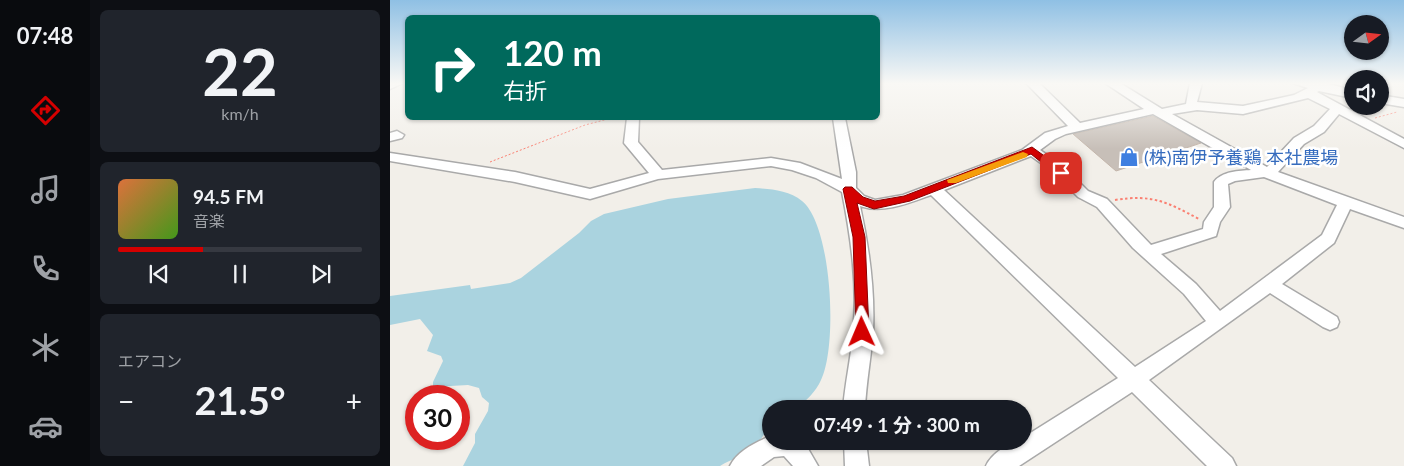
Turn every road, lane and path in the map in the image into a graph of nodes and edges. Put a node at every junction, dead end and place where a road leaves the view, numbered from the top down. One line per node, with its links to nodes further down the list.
1 (1054, 105): 13 (street)
2 (1145, 105): 8 (street)
3 (1268, 105): 5 (street)
4 (1333, 105): 6 (street)
5 (1193, 107): 8 (street)
6 (1337, 109): 12 (street); 18 (street)
7 (1404, 109): 12 (path)
8 (1157, 112): 13 (street); 18 (street)
9 (606, 120): 17 (path)
10 (633, 120): 19 (street)
11 (839, 120): 21 (street)
12 (1364, 121): 14 (street)
13 (1077, 127): 15 (street)
14 (1404, 144)
15 (1032, 150): 20 (street); 22 (street)
16 (390, 157): 17 (street)
17 (470, 170): 19 (street)
18 (1267, 173): 23 (street); 25 (street)
19 (657, 175): 21 (street)
20 (933, 188): 21 (street); 30 (street)
21 (848, 189): 31 (street)
22 (1100, 202): 25 (path); 26 (street)
23 (1345, 203): 24 (street); 27 (street)
24 (1404, 223)
25 (1213, 227): 26 (street)
26 (1148, 252): 28 (street)
27 (1269, 284): 28 (street); 29 (street)
28 (1218, 322): 30 (street)
29 (1330, 322)
30 (1133, 380): 36 (street); 37 (street)
31 (855, 400)
32 (855, 450): 35 (street)
33 (742, 466): 34 (street)
34 (806, 466)
35 (856, 466)
36 (998, 466)
37 (1224, 466)

